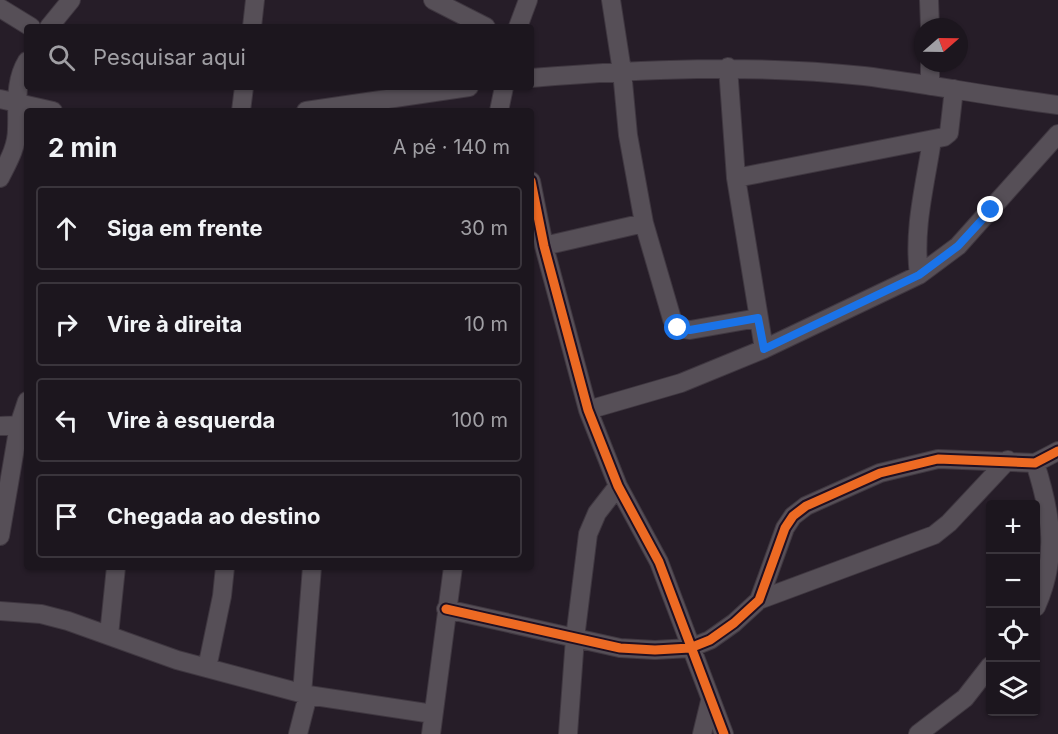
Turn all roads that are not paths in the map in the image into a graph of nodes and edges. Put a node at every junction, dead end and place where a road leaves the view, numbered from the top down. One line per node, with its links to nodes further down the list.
1 (71, 0): 10 (street)
2 (255, 0): 11 (street)
3 (433, 0): 12 (street)
4 (528, 0): 13 (street)
5 (611, 0): 16 (street)
6 (930, 0): 8 (street)
7 (0, 8): 9 (street)
8 (930, 18)
9 (26, 24)
10 (51, 24)
11 (252, 24)
12 (480, 24)
13 (519, 24)
14 (24, 66): 24 (street)
15 (728, 67): 16 (street); 19 (street); 33 (street)
16 (622, 71): 18 (street); 35 (street)
17 (930, 72): 19 (street)
18 (534, 78)
19 (930, 86): 20 (street)
20 (954, 89): 25 (street); 31 (street)
21 (244, 90): 27 (street)
22 (449, 90): 28 (street)
23 (504, 90): 29 (street)
24 (8, 101): 26 (street); 32 (street)
25 (1058, 105)
26 (40, 108)
27 (241, 108)
28 (326, 108)
29 (500, 108)
30 (1058, 134): 37 (street)
31 (932, 140): 33 (street); 37 (street)
32 (0, 178)
33 (736, 178): 38 (street)
34 (534, 196): 36 (street)
35 (644, 224): 36 (street); 38 (street)
36 (544, 246): 41 (street)
37 (919, 275): 39 (street)
38 (758, 318): 39 (street)
39 (764, 349): 41 (street)
40 (24, 410): 42 (street)
41 (588, 410): 47 (street)
42 (19, 425): 43 (street); 48 (street)
43 (0, 426)
44 (1058, 451): 46 (street)
45 (1008, 460): 46 (street); 54 (street); 54 (street)
46 (1035, 463): 53 (street)
47 (618, 486): 58 (street); 59 (street)
48 (0, 536)
49 (116, 570): 57 (street)
50 (225, 570): 60 (street)
51 (312, 570): 62 (street)
52 (452, 570): 55 (street)
53 (1052, 596)
54 (759, 600): 59 (street)
55 (446, 609): 58 (street); 64 (street)
56 (0, 611): 57 (street)
57 (109, 635): 60 (street)
58 (575, 638): 59 (street); 67 (street)
59 (690, 648): 63 (street)
60 (207, 668): 62 (street)
61 (986, 671): 70 (street)
62 (305, 695): 64 (street); 65 (street)
63 (710, 701): 68 (street); 69 (street)
64 (433, 714): 66 (street)
65 (298, 734)
66 (430, 734)
67 (568, 734)
68 (702, 734)
69 (724, 734)
70 (918, 734)

